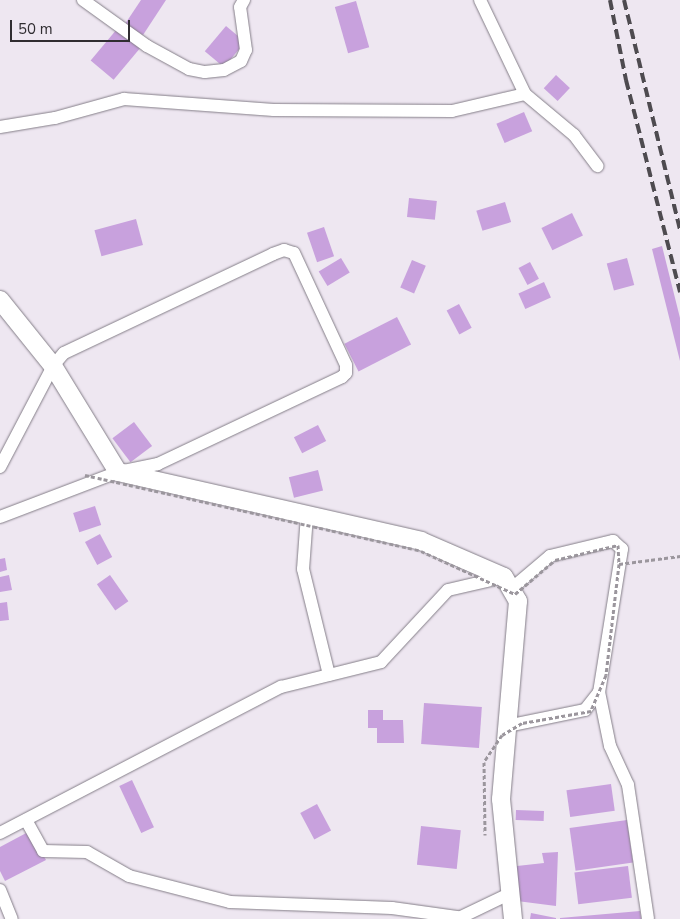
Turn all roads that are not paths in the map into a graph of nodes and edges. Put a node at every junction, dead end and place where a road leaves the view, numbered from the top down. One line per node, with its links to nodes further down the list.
1 (83, 0): 2 (street)
2 (244, 0)
3 (482, 1): 4 (street)
4 (525, 94): 5 (street); 6 (street)
5 (0, 127)
6 (597, 166)
7 (0, 300): 8 (street)
8 (53, 366): 9 (street); 10 (street); 10 (street)
9 (0, 467)
10 (118, 472): 11 (street); 12 (street)
11 (307, 515): 13 (street); 14 (street)
12 (0, 517)
13 (508, 583): 14 (street); 15 (street); 16 (street)
14 (329, 675): 17 (street)
15 (599, 692): 16 (street); 24 (street)
16 (507, 726): 20 (street)
17 (26, 820): 18 (street); 21 (street)
18 (0, 833)
19 (0, 890): 22 (street)
20 (509, 894): 21 (street); 23 (street)
21 (458, 918)
22 (12, 919)
23 (513, 919)
24 (648, 919)

